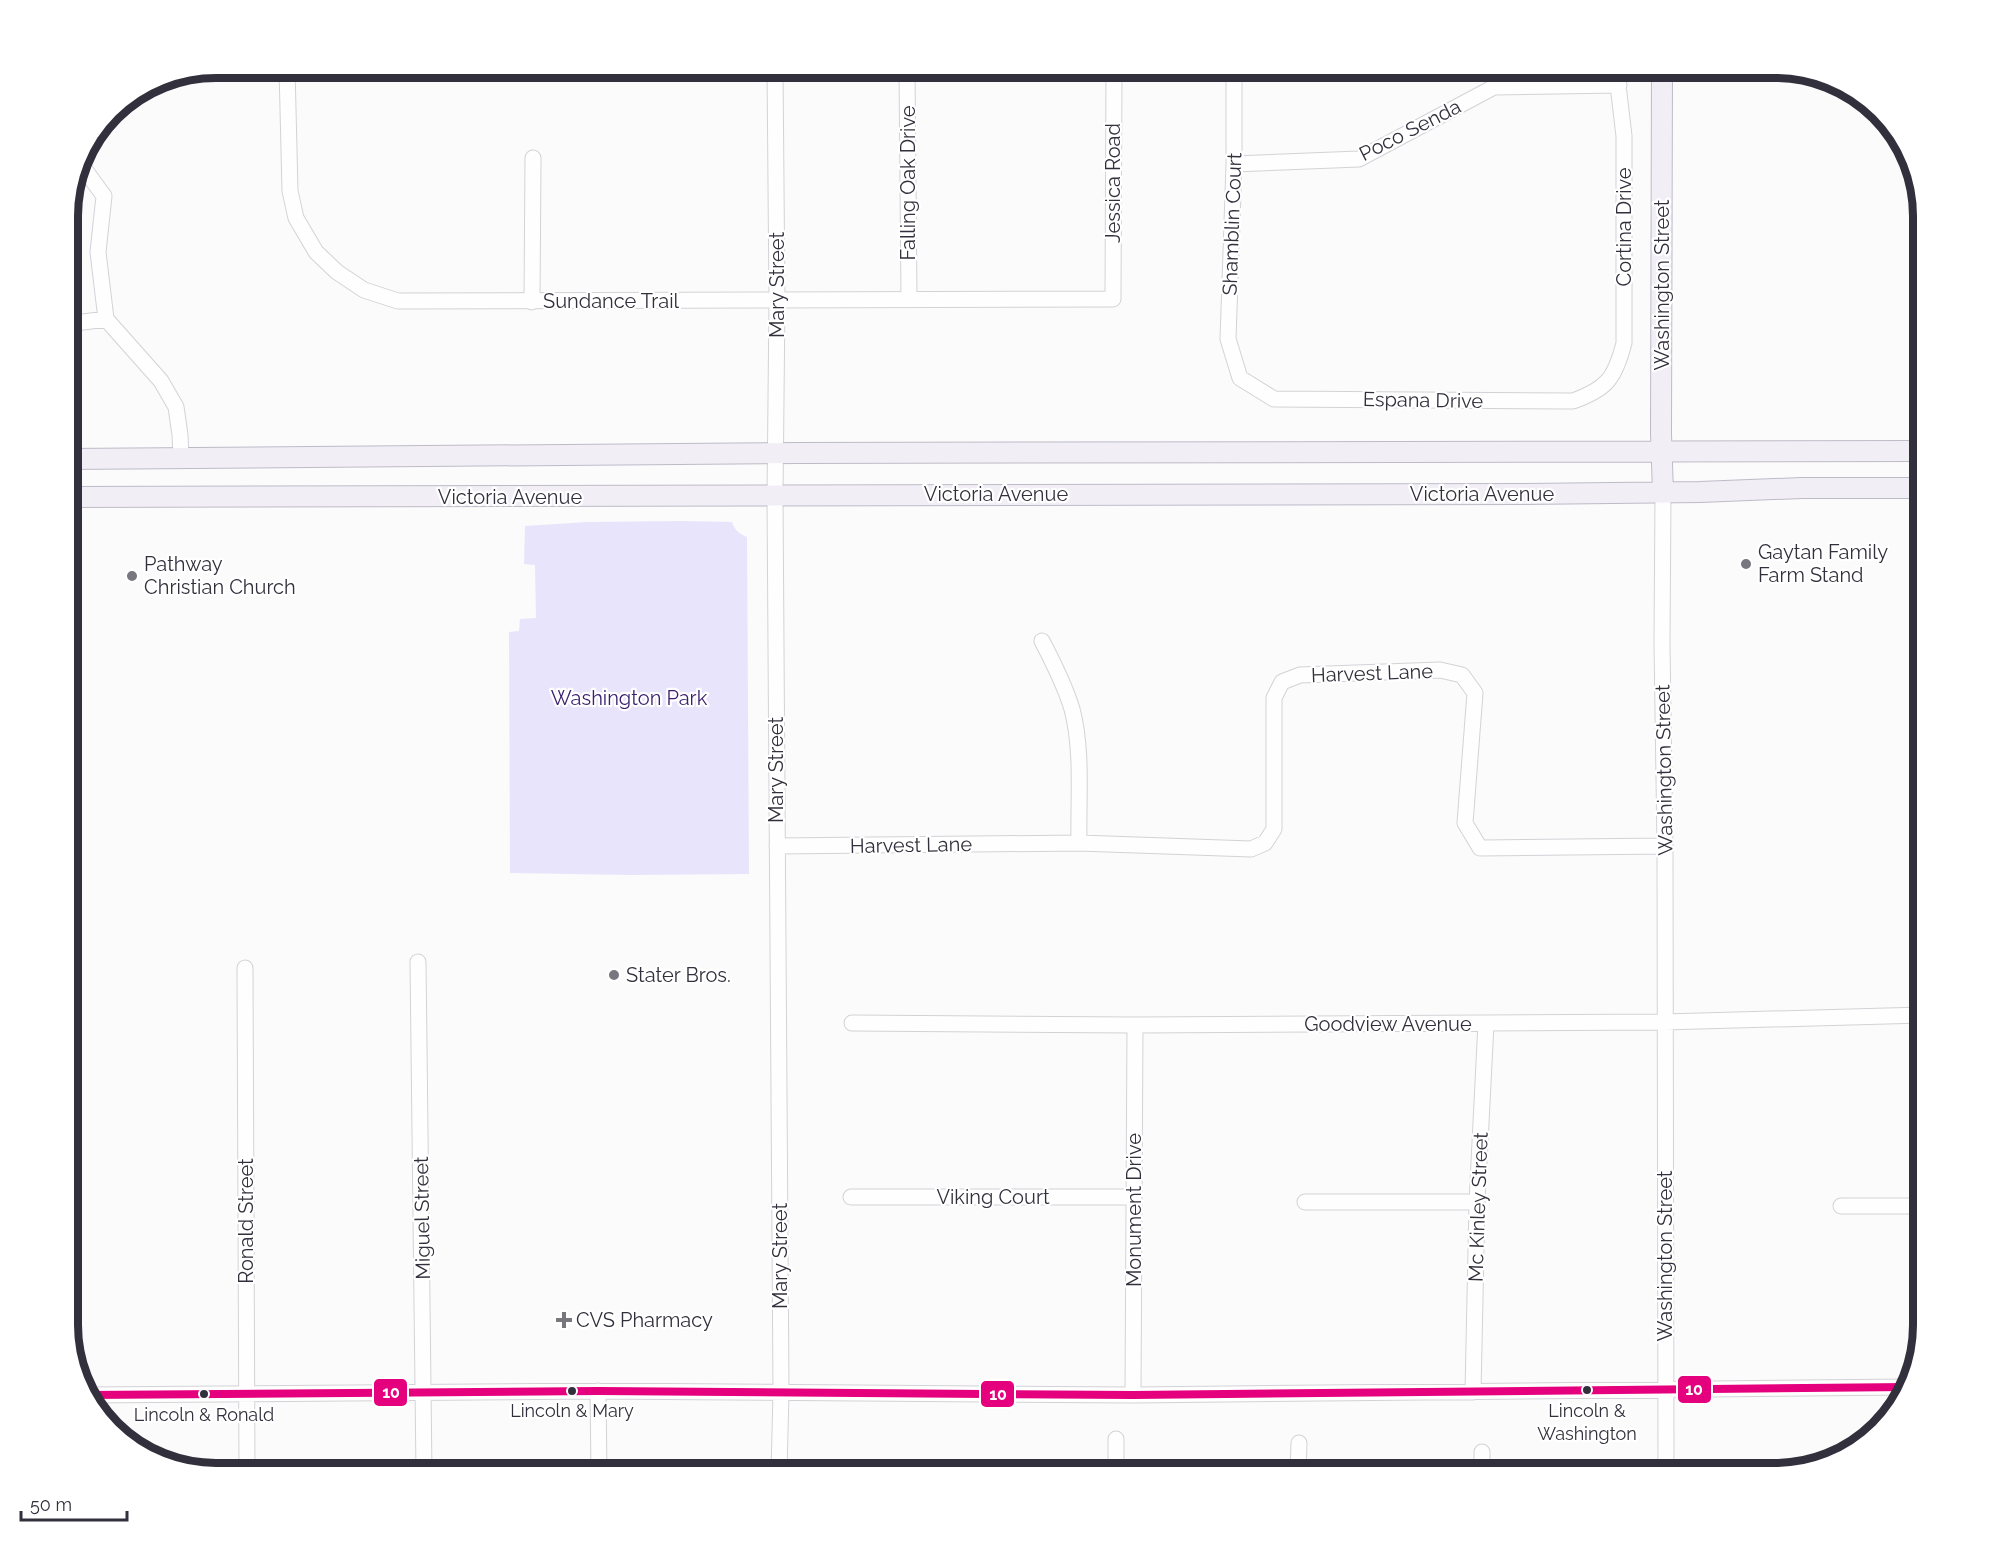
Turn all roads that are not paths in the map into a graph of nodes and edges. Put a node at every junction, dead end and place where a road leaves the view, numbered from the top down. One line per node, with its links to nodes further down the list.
1 (287, 78): 15 (street, Sundance Trail)
2 (775, 78): 14 (street, Mary Street)
3 (907, 78): 12 (street, Falling Oak Drive)
4 (1114, 78): 13 (street, Jessica Road)
5 (1234, 78): 10 (street, Shamblin Court)
6 (1618, 78): 8 (street, Cortina Drive)
7 (1662, 78): 21 (main road, Washington Street)
8 (1619, 86): 10 (street, Poco Senda); 19 (street, Cortina Drive)
9 (533, 158): 15 (street)
10 (1234, 164): 18 (street, Shamblin Court)
11 (86, 171): 16 (street)
12 (909, 299): 13 (street, Sundance Trail); 14 (street, Sundance Trail)
13 (1113, 299)
14 (777, 301): 15 (street, Sundance Trail); 22 (street, Mary Street)
15 (532, 302)
16 (106, 319): 17 (street); 24 (street)
17 (78, 323)
18 (1240, 378): 19 (street, Espana Drive)
19 (1606, 383)
20 (1913, 451): 21 (main road, Victoria Avenue)
21 (1662, 452): 22 (main road, Victoria Avenue); 26 (main road, Washington Street)
22 (775, 454): 24 (main road, Victoria Avenue); 27 (street, Mary Street)
23 (78, 459): 24 (main road, Victoria Avenue)
24 (181, 459)
25 (1913, 488): 26 (main road, Victoria Avenue)
26 (1663, 493): 27 (main road, Victoria Avenue); 32 (street, Washington Street)
27 (775, 496): 28 (main road, Victoria Avenue); 31 (street, Mary Street)
28 (78, 497)
29 (1042, 641): 30 (street)
30 (1078, 843): 31 (street, Harvest Lane); 32 (street, Harvest Lane)
31 (777, 846): 49 (street, Mary Street)
32 (1665, 846): 36 (street, Washington Street)
33 (418, 962): 51 (street, Miguel Street)
34 (245, 968): 52 (street, Ronald Street)
35 (1913, 1015): 36 (street, Goodview Avenue)
36 (1664, 1022): 38 (street, Goodview Avenue); 47 (street, Washington Street)
37 (852, 1023): 39 (street, Goodview Avenue)
38 (1486, 1023): 39 (street, Goodview Avenue); 43 (street, Mc Kinley Street)
39 (1135, 1025): 41 (street, Monument Drive)
40 (851, 1197): 41 (street, Viking Court)
41 (1134, 1197): 54 (street, Monument Drive)
42 (1305, 1202): 43 (street)
43 (1478, 1202): 50 (street, Mc Kinley Street)
44 (1841, 1206): 45 (street)
45 (1913, 1206)
46 (1898, 1387): 47 (street)
47 (1665, 1389): 50 (street); 65 (street, Washington Street)
48 (598, 1391): 49 (street); 51 (street); 60 (street)
49 (781, 1392): 54 (street); 61 (street, Mary Street)
50 (1473, 1392): 54 (street)
51 (424, 1393): 52 (street); 59 (street, Miguel Street)
52 (247, 1394): 53 (street); 58 (street, Ronald Street)
53 (98, 1395)
54 (1133, 1395)
55 (1116, 1439): 62 (street)
56 (1299, 1443): 63 (street)
57 (1482, 1452): 64 (street)
58 (247, 1463)
59 (424, 1463)
60 (599, 1463)
61 (779, 1463)
62 (1116, 1463)
63 (1299, 1463)
64 (1482, 1463)
65 (1666, 1463)

